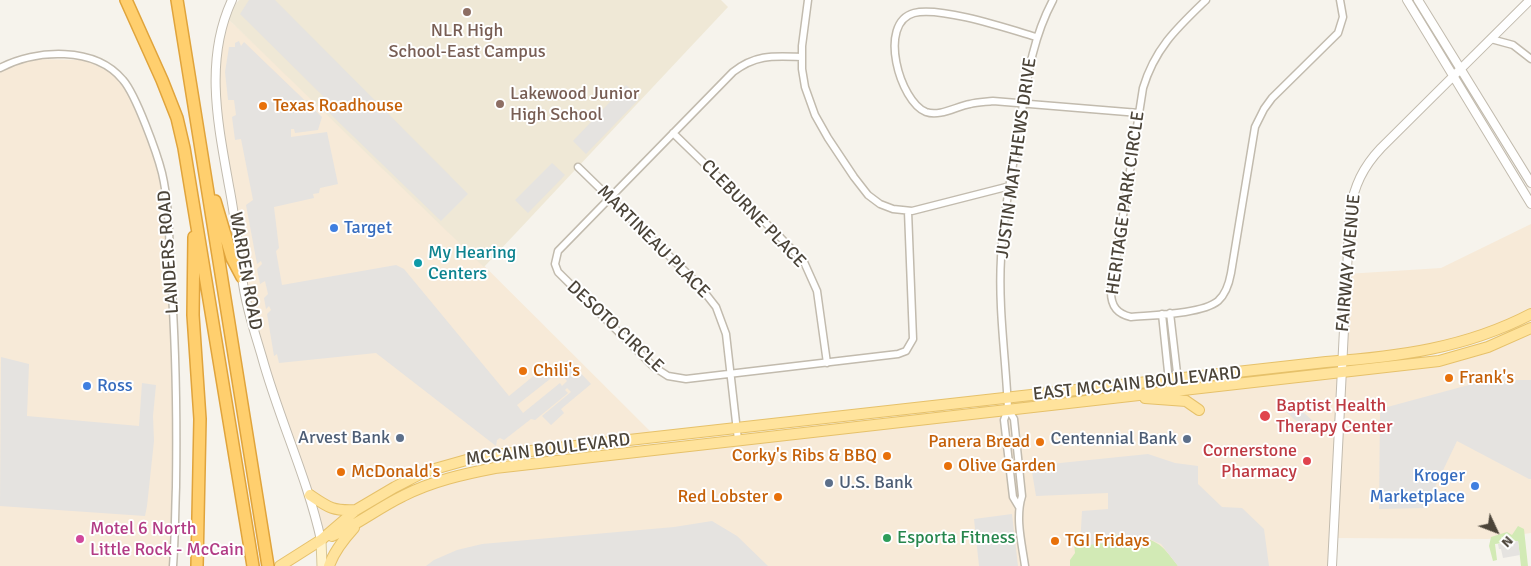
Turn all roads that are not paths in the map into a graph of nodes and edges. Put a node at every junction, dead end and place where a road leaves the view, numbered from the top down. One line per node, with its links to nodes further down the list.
1 (126, 0): 27 (highway)
2 (177, 0): 21 (highway)
3 (232, 0): 29 (street, WARDEN ROAD)
4 (808, 0): 13 (street)
5 (1053, 0): 11 (street, JUSTIN MATTHEWS DRIVE)
6 (1206, 0): 19 (street, HERITAGE PARK CIRCLE)
7 (1340, 0): 30 (street, HERITAGE PARK CIRCLE)
8 (1407, 0): 17 (street)
9 (1418, 0): 16 (street)
10 (1530, 0): 12 (street, FAIRWAY AVENUE)
11 (1036, 37): 18 (street, JUSTIN MATTHEWS DRIVE); 18 (street)
12 (1491, 39): 14 (street); 16 (street, FAIRWAY AVENUE)
13 (801, 57): 20 (street, DESOTO CIRCLE); 28 (street)
14 (1531, 59)
15 (0, 68): 49 (street, LANDERS ROAD)
16 (1460, 69): 17 (street, FAIRWAY AVENUE); 23 (street)
17 (1453, 76): 26 (street); 34 (street, FAIRWAY AVENUE)
18 (1023, 102): 19 (street); 24 (street, JUSTIN MATTHEWS DRIVE)
19 (1139, 113): 31 (street, HERITAGE PARK CIRCLE)
20 (673, 133): 25 (street, DESOTO CIRCLE); 35 (street, CLEBURNE PLACE)
21 (204, 166): 29 (highway); 52 (highway)
22 (578, 167): 25 (street, MARTINEAU PLACE)
23 (1531, 184)
24 (1010, 186): 28 (street); 40 (street, JUSTIN MATTHEWS DRIVE)
25 (610, 198): 37 (street, MARTINEAU PLACE); 37 (street, DESOTO CIRCLE)
26 (1531, 204)
27 (194, 210): 50 (highway); 51 (highway)
28 (908, 211): 35 (street, DESOTO CIRCLE)
29 (242, 277): 44 (street, WARDEN ROAD)
30 (1170, 313): 31 (street, HERITAGE PARK CIRCLE); 38 (street)
31 (1162, 314): 38 (street)
32 (1531, 314): 34 (main road, EAST MCCAIN BOULEVARD)
33 (1531, 328): 36 (main road, EAST MCCAIN BOULEVARD)
34 (1343, 361): 36 (street, FAIRWAY AVENUE); 38 (main road, EAST MCCAIN BOULEVARD)
35 (827, 363): 37 (street, DESOTO CIRCLE)
36 (1342, 372): 38 (main road, EAST MCCAIN BOULEVARD); 56 (street, FAIRWAY AVENUE)
37 (731, 374): 42 (street, MARTINEAU PLACE)
38 (1174, 385): 39 (main road, EAST MCCAIN BOULEVARD); 40 (main road, EAST MCCAIN BOULEVARD)
39 (1130, 396): 40 (main road, EAST MCCAIN BOULEVARD); 41 (main road)
40 (1008, 404): 42 (main road, EAST MCCAIN BOULEVARD); 43 (main road, EAST MCCAIN BOULEVARD); 55 (street, JUSTIN MATTHEWS DRIVE)
41 (1200, 410)
42 (737, 428): 43 (street, MARTINEAU PLACE); 45 (main road, MCCAIN BOULEVARD)
43 (738, 440): 46 (main road, MCCAIN BOULEVARD)
44 (310, 495): 45 (main road); 47 (street, WARDEN ROAD)
45 (356, 510): 47 (main road, MCCAIN BOULEVARD)
46 (360, 522): 47 (main road, MCCAIN BOULEVARD); 54 (main road)
47 (321, 540): 48 (main road, MCCAIN BOULEVARD); 53 (main road, WARDEN ROAD)
48 (283, 564)
49 (173, 566)
50 (197, 566)
51 (252, 566)
52 (268, 566)
53 (322, 566)
54 (329, 566)
55 (1025, 566)
56 (1332, 566)

